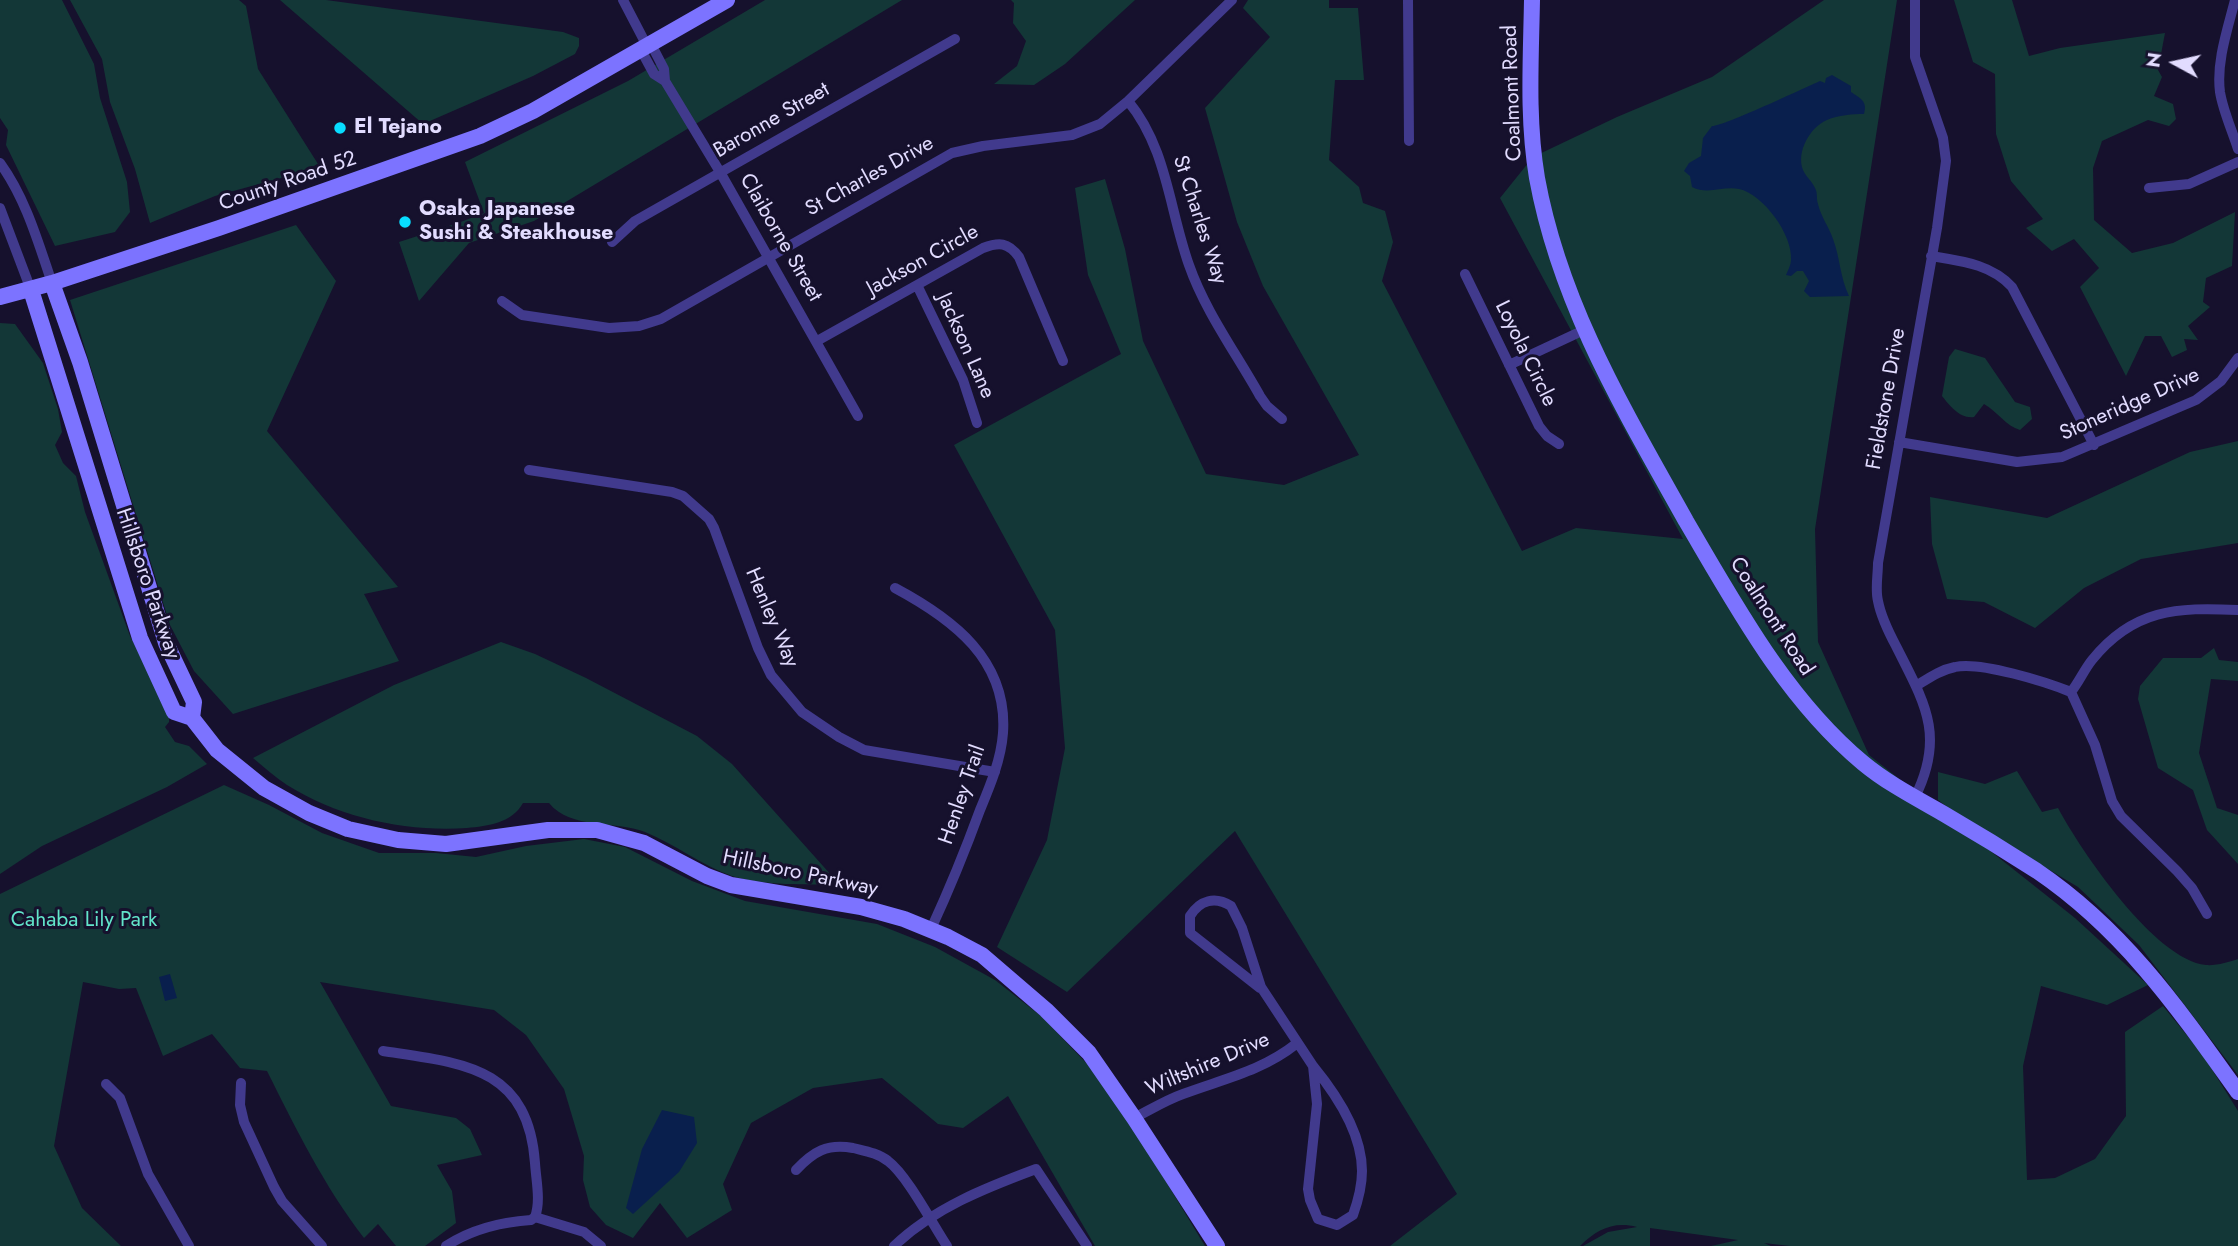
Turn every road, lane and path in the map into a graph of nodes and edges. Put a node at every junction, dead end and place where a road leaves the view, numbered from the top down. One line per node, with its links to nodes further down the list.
1 (624, 0): 9 (street, Claiborne Street)
2 (727, 0): 9 (street, County Road 52)
3 (1232, 0): 10 (street, St Charles Drive)
4 (1409, 0): 11 (street)
5 (1532, 0): 27 (street, Coalmont Road)
6 (1915, 0): 19 (street, Fieldstone Drive)
7 (2235, 0): 12 (street)
8 (955, 39): 15 (street, Baronne Street)
9 (646, 46): 15 (street, Claiborne Street); 22 (street, County Road 52)
10 (1128, 101): 20 (street, St Charles Drive); 34 (street, St Charles Way)
11 (1409, 141)
12 (2238, 149)
13 (2238, 162): 16 (street)
14 (0, 163): 22 (street, Hillsboro Parkway)
15 (720, 172): 18 (street, Baronne Street); 20 (street, Claiborne Street)
16 (2148, 188)
17 (0, 208): 24 (street, Hillsboro Parkway)
18 (612, 242)
19 (1931, 256): 37 (street, Fieldstone Drive); 39 (street)
20 (768, 257): 26 (street, St Charles Drive); 28 (street, Claiborne Street)
21 (1465, 274): 31 (street, Loyola Circle)
22 (52, 284): 24 (street, County Road 52); 36 (street, Hillsboro Parkway)
23 (917, 285): 28 (street, Jackson Circle); 30 (street, Jackson Circle); 35 (street, Jackson Lane)
24 (31, 290): 25 (street, County Road 52); 40 (street, Hillsboro Parkway)
25 (0, 297)
26 (502, 302)
27 (1584, 330): 31 (street); 48 (street, Coalmont Road)
28 (817, 341): 33 (street, Claiborne Street)
29 (2238, 358): 32 (street, Stoneridge Drive)
30 (1063, 361)
31 (1510, 365): 38 (street, Loyola Circle)
32 (2234, 372): 39 (street, Stoneridge Drive)
33 (858, 416)
34 (1282, 419)
35 (977, 423)
36 (103, 439): 40 (street); 46 (street, Hillsboro Parkway)
37 (1899, 442): 39 (street, Stoneridge Drive); 44 (street, Fieldstone Drive)
38 (1559, 444)
39 (2094, 445)
40 (79, 449): 46 (street, Hillsboro Parkway)
41 (529, 470): 47 (street, Henley Way)
42 (895, 589): 47 (street, Henley Trail)
43 (2238, 610): 45 (street)
44 (1916, 686): 45 (street); 48 (street, Fieldstone Drive)
45 (2071, 692): 49 (street)
46 (192, 718): 50 (street, Hillsboro Parkway)
47 (995, 772): 50 (street, Henley Trail)
48 (1915, 797): 57 (street, Coalmont Road)
49 (2207, 914)
50 (931, 929): 58 (street, Hillsboro Parkway)
51 (1261, 988): 52 (street)
52 (1296, 1044): 54 (street); 58 (street, Wiltshire Drive)
53 (383, 1051): 60 (street)
54 (1313, 1066): 54 (street)
55 (242, 1083): 63 (street)
56 (106, 1084): 62 (street)
57 (2238, 1092)
58 (1134, 1118): 69 (street, Hillsboro Parkway)
59 (796, 1170): 61 (street)
60 (535, 1217): 64 (street); 65 (street)
61 (928, 1218): 66 (street); 67 (street); 68 (street)
62 (189, 1246)
63 (322, 1246)
64 (446, 1246)
65 (601, 1246)
66 (894, 1246)
67 (947, 1246)
68 (1087, 1246)
69 (1217, 1246)

